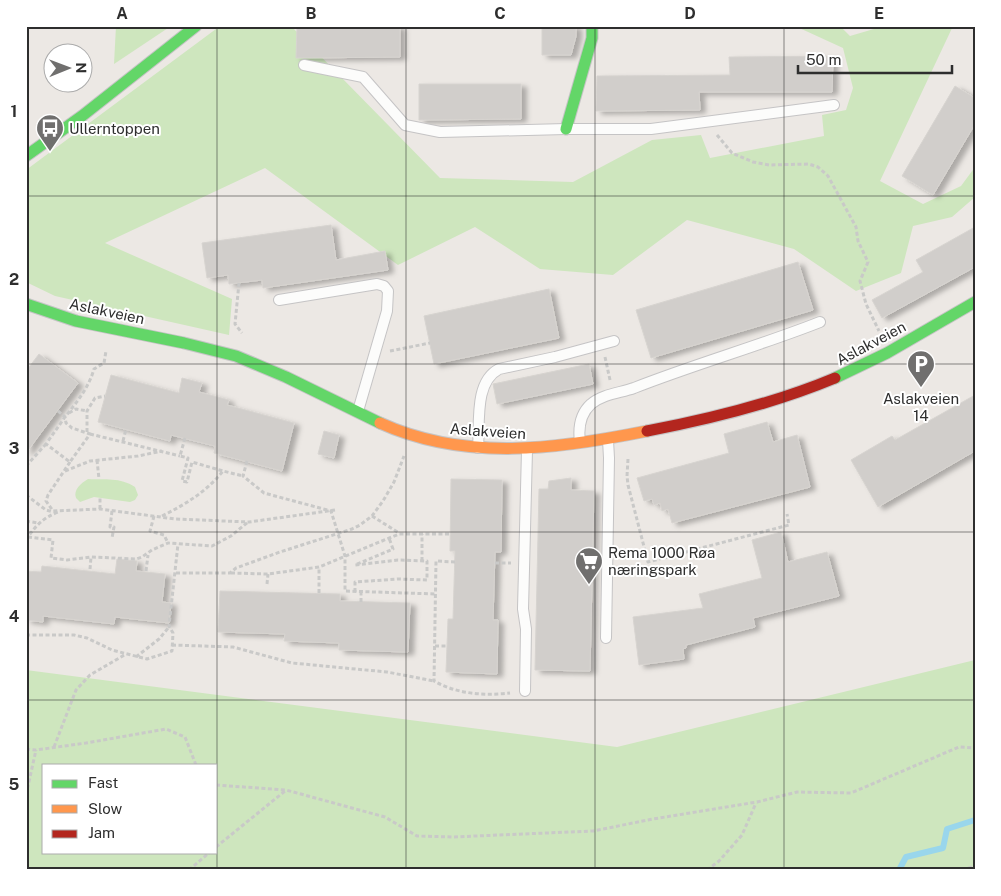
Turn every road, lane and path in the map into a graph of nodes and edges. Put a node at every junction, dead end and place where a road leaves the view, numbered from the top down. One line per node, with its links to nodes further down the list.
1 (196, 26): 7 (street)
2 (592, 26): 6 (street)
3 (304, 66): 6 (lane)
4 (834, 105): 5 (lane)
5 (708, 122): 6 (lane); 16 (path)
6 (566, 129)
7 (26, 156)
8 (238, 283): 13 (path)
9 (279, 300): 17 (lane)
10 (975, 302): 16 (street, Aslakveien)
11 (26, 304): 24 (street, Aslakveien)
12 (820, 322): 32 (lane)
13 (245, 336)
14 (614, 341): 34 (lane)
15 (430, 342): 17 (path)
16 (890, 350): 28 (street, Aslakveien)
17 (375, 354): 24 (lane)
18 (105, 356): 25 (path)
19 (606, 357): 20 (path)
20 (611, 381)
21 (105, 396): 23 (path)
22 (58, 411): 25 (path)
23 (87, 411): 25 (path); 27 (path)
24 (358, 412): 34 (street, Aslakveien)
25 (67, 415): 27 (path); 33 (path)
26 (126, 430): 31 (path)
27 (89, 433): 31 (path); 40 (path)
28 (634, 434): 30 (street, Aslakveien); 53 (path)
29 (184, 438): 38 (path)
30 (608, 438): 32 (street, Aslakveien); 92 (lane)
31 (123, 441): 37 (path)
32 (580, 443): 36 (street, Aslakveien)
33 (46, 444): 40 (path); 42 (path)
34 (478, 449): 36 (street, Aslakveien)
35 (406, 450): 55 (path)
36 (527, 450): 99 (lane)
37 (162, 451): 38 (path); 39 (path)
38 (180, 456): 44 (path)
39 (97, 460): 43 (path); 46 (path)
40 (70, 462): 43 (path)
41 (247, 462): 45 (path)
42 (26, 466)
43 (64, 471): 52 (path)
44 (223, 471): 45 (path); 56 (path)
45 (243, 476): 51 (path)
46 (99, 480)
47 (26, 495): 52 (path)
48 (100, 498): 49 (path)
49 (100, 510): 50 (path); 52 (path)
50 (112, 511): 54 (path); 64 (path)
51 (333, 511): 58 (path); 60 (path)
52 (59, 512): 59 (path)
53 (786, 514)
54 (154, 516): 56 (path); 67 (path)
55 (372, 516): 60 (path); 61 (path)
56 (161, 517): 58 (path)
57 (26, 521): 59 (path)
58 (249, 522): 68 (path)
59 (38, 523): 66 (path)
60 (338, 534): 70 (path); 82 (path)
61 (399, 534): 62 (path); 65 (path)
62 (422, 534): 63 (path); 72 (path)
63 (450, 534)
64 (112, 538)
65 (389, 538): 70 (path); 72 (path)
66 (27, 539): 71 (path)
67 (168, 543): 68 (path); 69 (path)
68 (178, 544): 81 (path)
69 (148, 554): 71 (path); 80 (path)
70 (345, 556): 78 (path); 85 (path)
71 (91, 557): 79 (path)
72 (422, 561): 73 (path)
73 (427, 561): 74 (path); 85 (path)
74 (436, 561): 75 (path); 88 (path)
75 (455, 562)
76 (495, 563): 77 (path)
77 (506, 563)
78 (319, 567): 83 (path); 87 (path)
79 (90, 569)
80 (146, 571)
81 (176, 573): 82 (path); 90 (path)
82 (230, 573): 83 (path)
83 (268, 574): 84 (path)
84 (267, 584)
85 (355, 592): 86 (path)
86 (362, 592): 88 (path); 89 (path)
87 (319, 593)
88 (436, 594): 94 (path)
89 (361, 602)
90 (169, 626): 93 (path); 97 (path)
91 (26, 635): 96 (path)
92 (606, 638)
93 (172, 645): 97 (path); 98 (path)
94 (434, 646): 95 (path); 98 (path)
95 (447, 646)
96 (126, 654): 97 (path); 100 (path)
97 (136, 657)
98 (434, 681): 99 (path)
99 (525, 691)
100 (54, 747): 103 (path); 104 (path)
101 (975, 748): 108 (path)
102 (26, 749): 103 (path)
103 (36, 750): 107 (path)
104 (196, 764)
105 (218, 785): 106 (path)
106 (286, 790): 108 (path); 109 (path)
107 (26, 794)
108 (757, 802): 113 (path)
109 (218, 845)
110 (208, 854): 112 (path)
111 (975, 866): 114 (path)
112 (188, 870)
113 (707, 870)
114 (962, 870)

